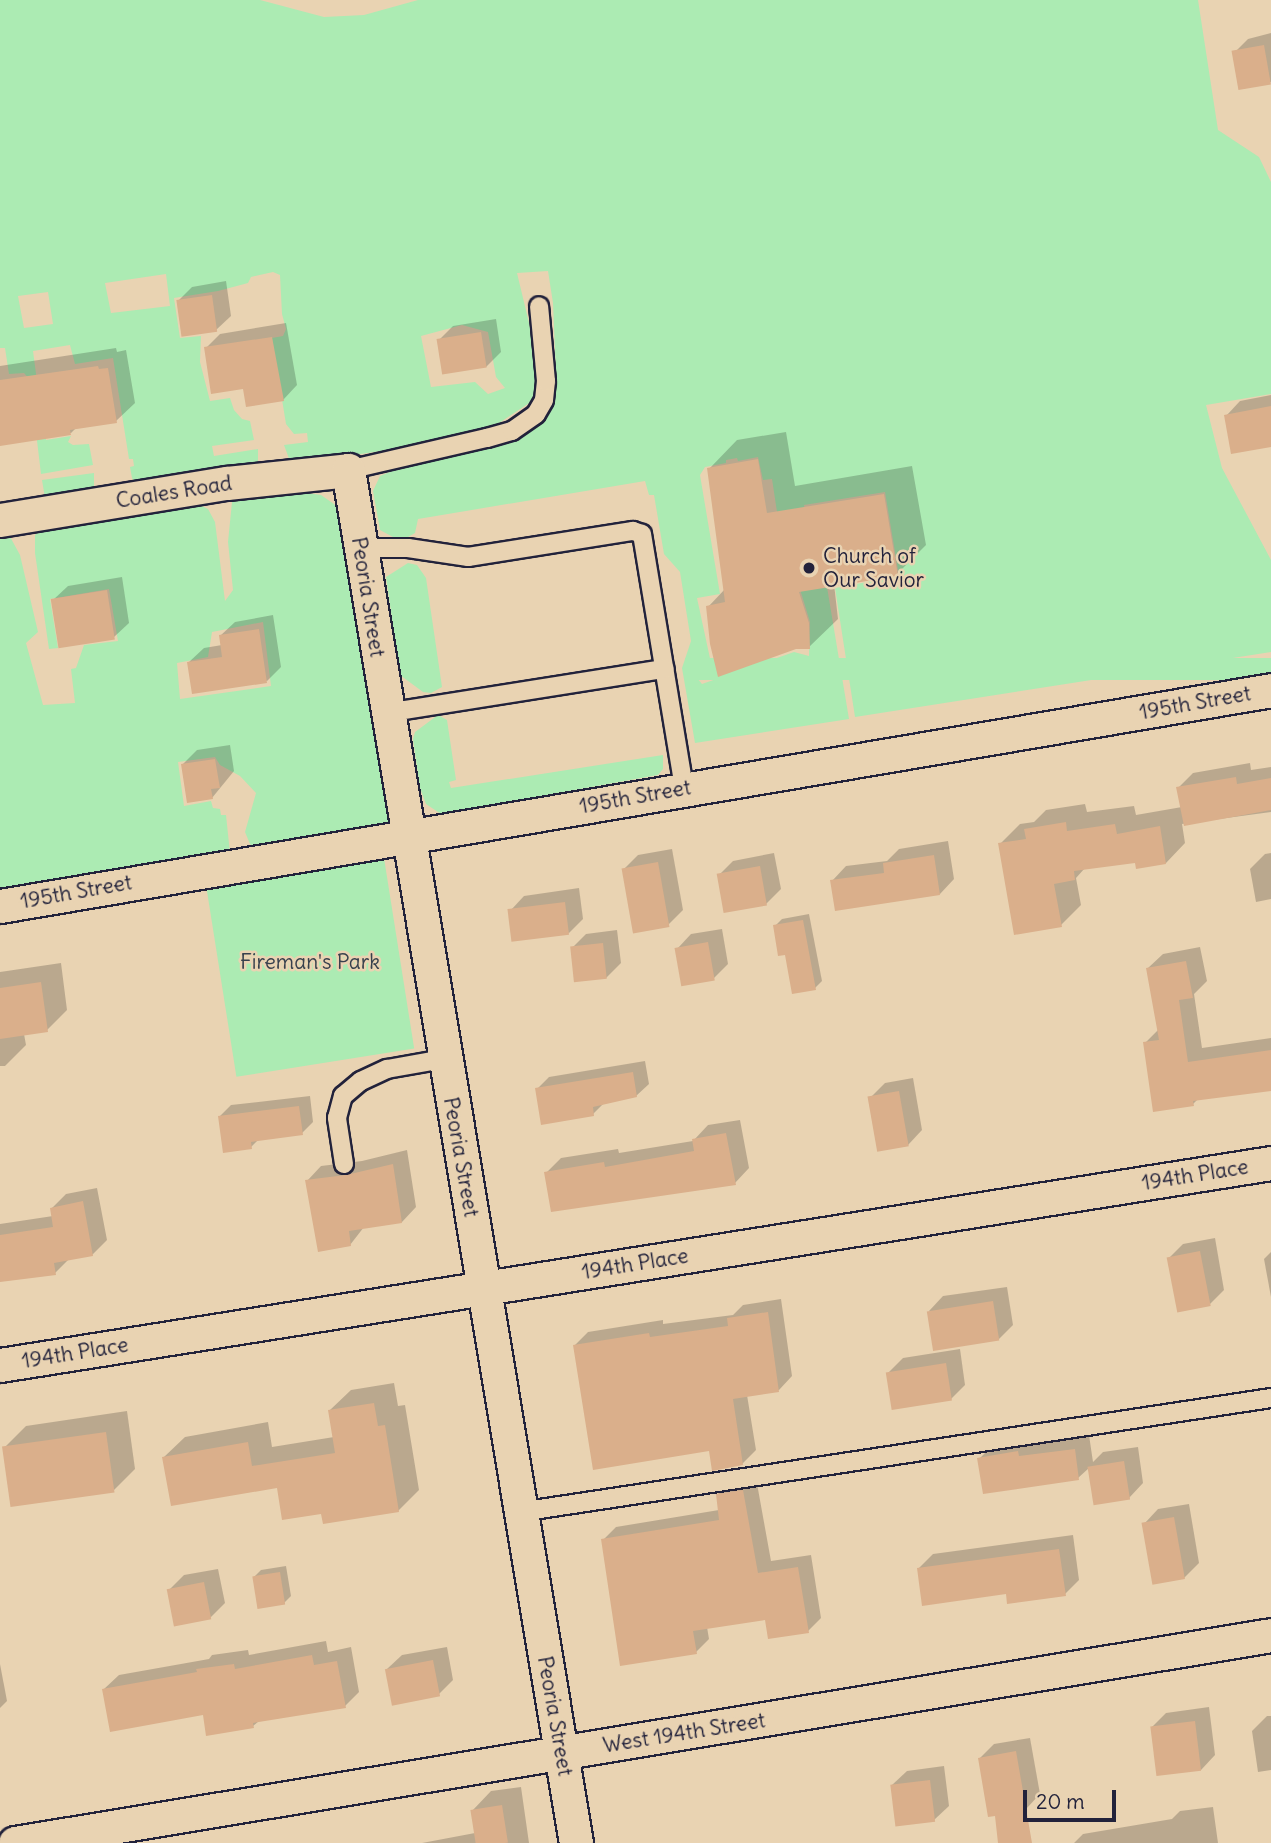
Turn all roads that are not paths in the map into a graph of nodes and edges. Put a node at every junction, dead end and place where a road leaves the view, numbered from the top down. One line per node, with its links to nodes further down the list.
1 (539, 306): 2 (lane)
2 (348, 470): 3 (street, Coales Road); 4 (street, Peoria Street)
3 (0, 520)
4 (360, 548): 5 (lane); 7 (street, Peoria Street)
5 (665, 670): 7 (lane); 8 (lane)
6 (1271, 690): 8 (street, 195th Street)
7 (386, 713): 9 (street, Peoria Street)
8 (684, 789): 9 (street, 195th Street)
9 (407, 836): 10 (street, 195th Street); 11 (street, Peoria Street)
10 (0, 905)
11 (444, 1059): 13 (lane); 14 (street, Peoria Street)
12 (1271, 1163): 14 (street, 194th Place)
13 (344, 1164)
14 (483, 1288): 15 (street, 194th Place); 17 (street, Peoria Street)
15 (0, 1365)
16 (1271, 1398): 17 (lane)
17 (520, 1512): 19 (street, Peoria Street)
18 (1271, 1635): 19 (street, West 194th Street)
19 (561, 1754): 20 (street, West 194th Street); 21 (street, Peoria Street)
20 (15, 1843)
21 (576, 1843)

